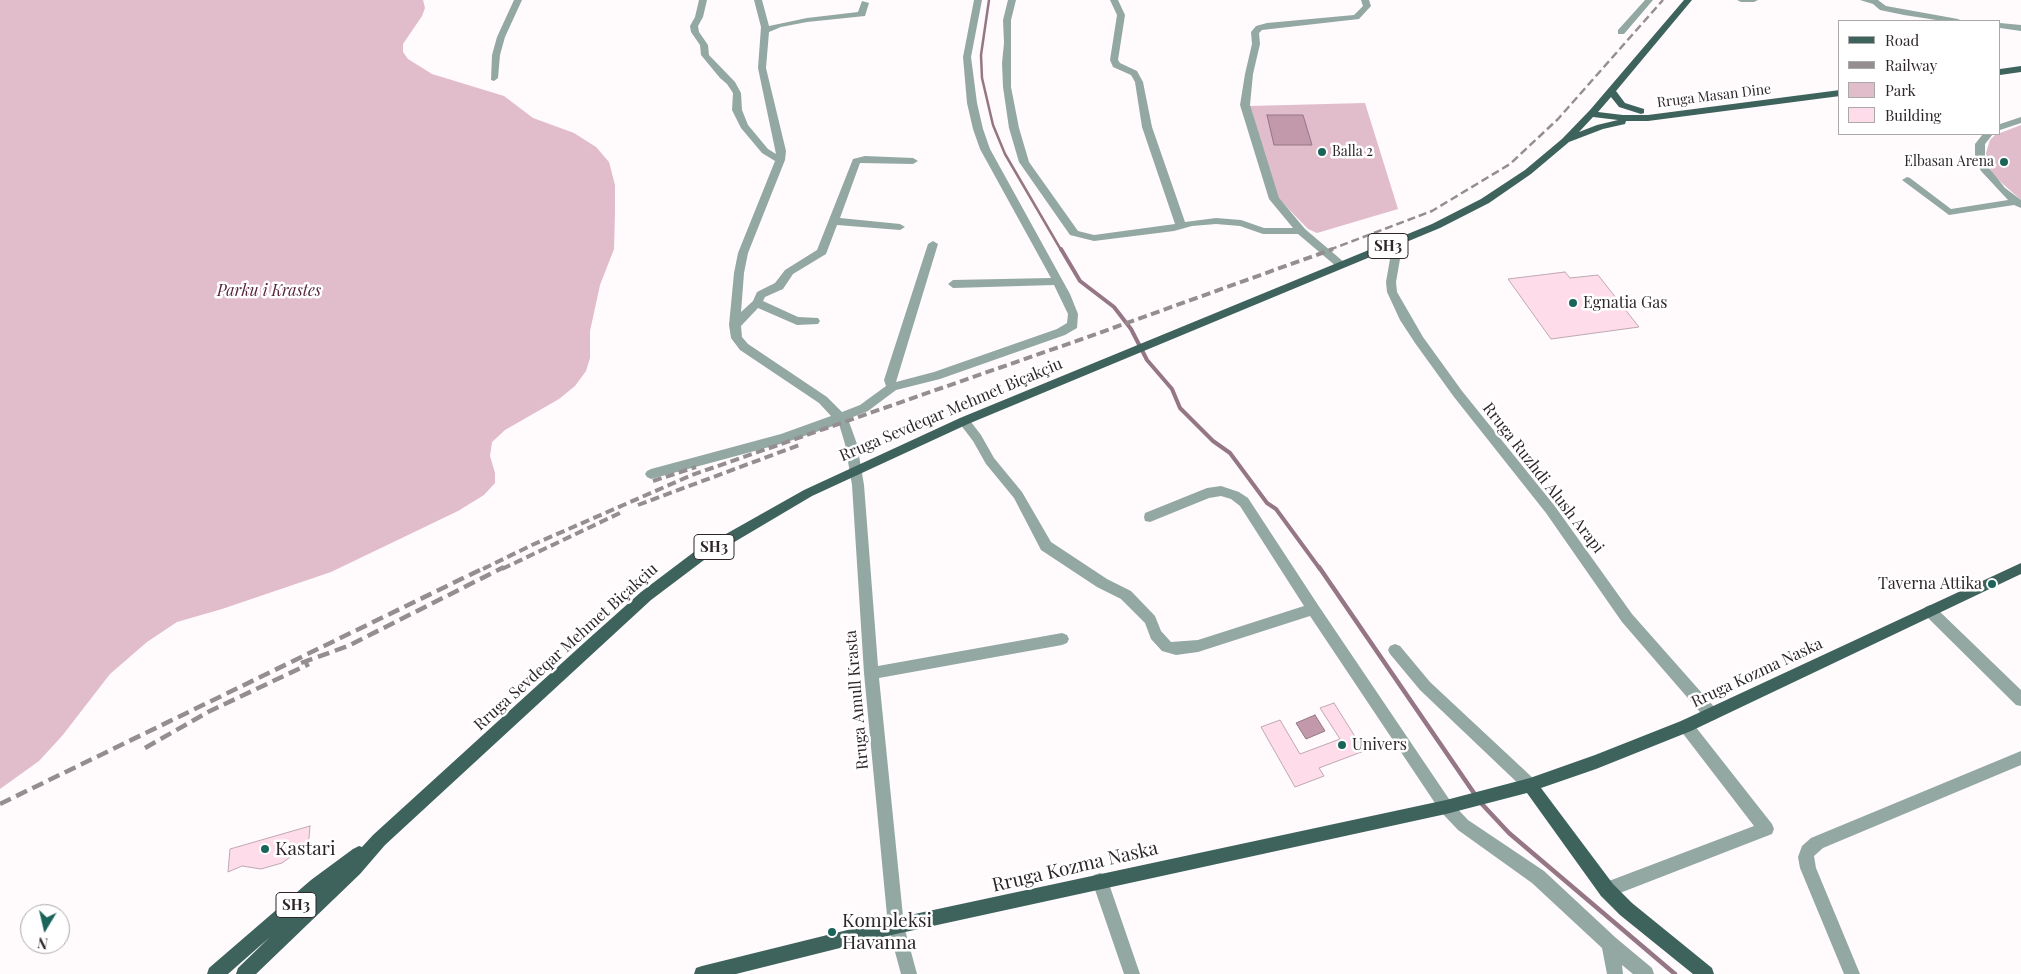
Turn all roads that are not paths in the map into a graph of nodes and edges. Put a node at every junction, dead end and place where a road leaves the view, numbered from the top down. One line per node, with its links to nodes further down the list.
1 (518, 0): 23 (street)
2 (702, 0): 34 (street)
3 (758, 0): 17 (street)
4 (978, 0): 45 (street)
5 (1012, 0): 39 (street)
6 (1114, 0): 39 (street)
7 (1365, 0): 41 (street)
8 (1649, 0): 18 (street)
9 (1688, 0): 25 (main road, SH3)
10 (1741, 0): 11 (street)
11 (1754, 0)
12 (1864, 0): 14 (street)
13 (865, 3): 17 (street)
14 (1952, 20)
15 (2001, 26): 16 (street)
16 (2021, 28)
17 (765, 30): 34 (street)
18 (1621, 32)
19 (2021, 63): 20 (main road)
20 (2001, 65)
21 (2021, 69): 22 (main road)
22 (2001, 72)
23 (494, 78)
24 (1838, 86): 28 (main road, Rruga Masan Dine)
25 (1611, 91): 27 (main road, SH3); 28 (main road)
26 (1838, 93): 28 (main road, Rruga Masan Dine)
27 (1593, 112): 28 (main road, Rruga Masan Dine); 33 (main road, Rruga Sevdeqar Mehmet Biçakçiu / SH3)
28 (1645, 115): 33 (main road)
29 (2001, 116): 30 (street)
30 (2018, 120): 31 (street)
31 (2001, 127)
32 (1987, 135): 37 (street)
33 (1565, 141): 43 (main road, Rruga Sevdeqar Mehmet Biçakçiu / SH3)
34 (780, 160): 49 (street)
35 (913, 161): 38 (street)
36 (1907, 180): 37 (street)
37 (2019, 204)
38 (832, 222): 40 (street); 47 (street)
39 (1181, 226): 41 (street)
40 (900, 227)
41 (1301, 232): 44 (street)
42 (933, 244): 50 (street)
43 (1386, 246): 44 (main road, Rruga Sevdeqar Mehmet Biçakçiu / SH3); 63 (street, Rruga Ruzhdi Alush Arapi)
44 (1341, 265): 52 (main road, Rruga Sevdeqar Mehmet Biçakçiu / SH3)
45 (1058, 281): 46 (street); 50 (street)
46 (952, 284)
47 (757, 303): 48 (street); 49 (street)
48 (814, 321)
49 (735, 325): 51 (street)
50 (892, 387): 51 (street)
51 (839, 416): 53 (street, Rruga Amull Krasta); 54 (street)
52 (964, 421): 53 (main road, Rruga Sevdeqar Mehmet Biçakçiu / SH3); 57 (street)
53 (856, 470): 61 (street, Rruga Amull Krasta); 68 (main road, Rruga Sevdeqar Mehmet Biçakçiu / SH3)
54 (651, 474)
55 (1150, 517): 57 (street)
56 (2021, 568): 58 (main road, Rruga Kozma Naska)
57 (1312, 610): 67 (street)
58 (1930, 611): 62 (street); 63 (main road, Rruga Kozma Naska)
59 (1062, 639): 61 (street)
60 (1395, 650): 66 (street)
61 (871, 673): 71 (street, Rruga Amull Krasta)
62 (2021, 700)
63 (1711, 714): 64 (main road, Rruga Kozma Naska)
64 (1686, 726): 66 (main road, Rruga Kozma Naska); 70 (street)
65 (2021, 758): 81 (street)
66 (1530, 785): 67 (main road, Rruga Kozma Naska); 70 (main road)
67 (1452, 805): 69 (main road, Rruga Kozma Naska); 72 (street)
68 (379, 840): 73 (main road, SH3); 74 (main road, SH3)
69 (1100, 881): 71 (main road, Rruga Kozma Naska); 77 (street)
70 (1607, 890): 80 (main road)
71 (896, 926): 75 (main road, Rruga Kozma Naska); 76 (street, Rruga Amull Krasta)
72 (1610, 944): 78 (street); 79 (street)
73 (215, 974)
74 (244, 974)
75 (702, 974)
76 (909, 974)
77 (1132, 974)
78 (1615, 974)
79 (1646, 974)
80 (1706, 974)
81 (1852, 974)

